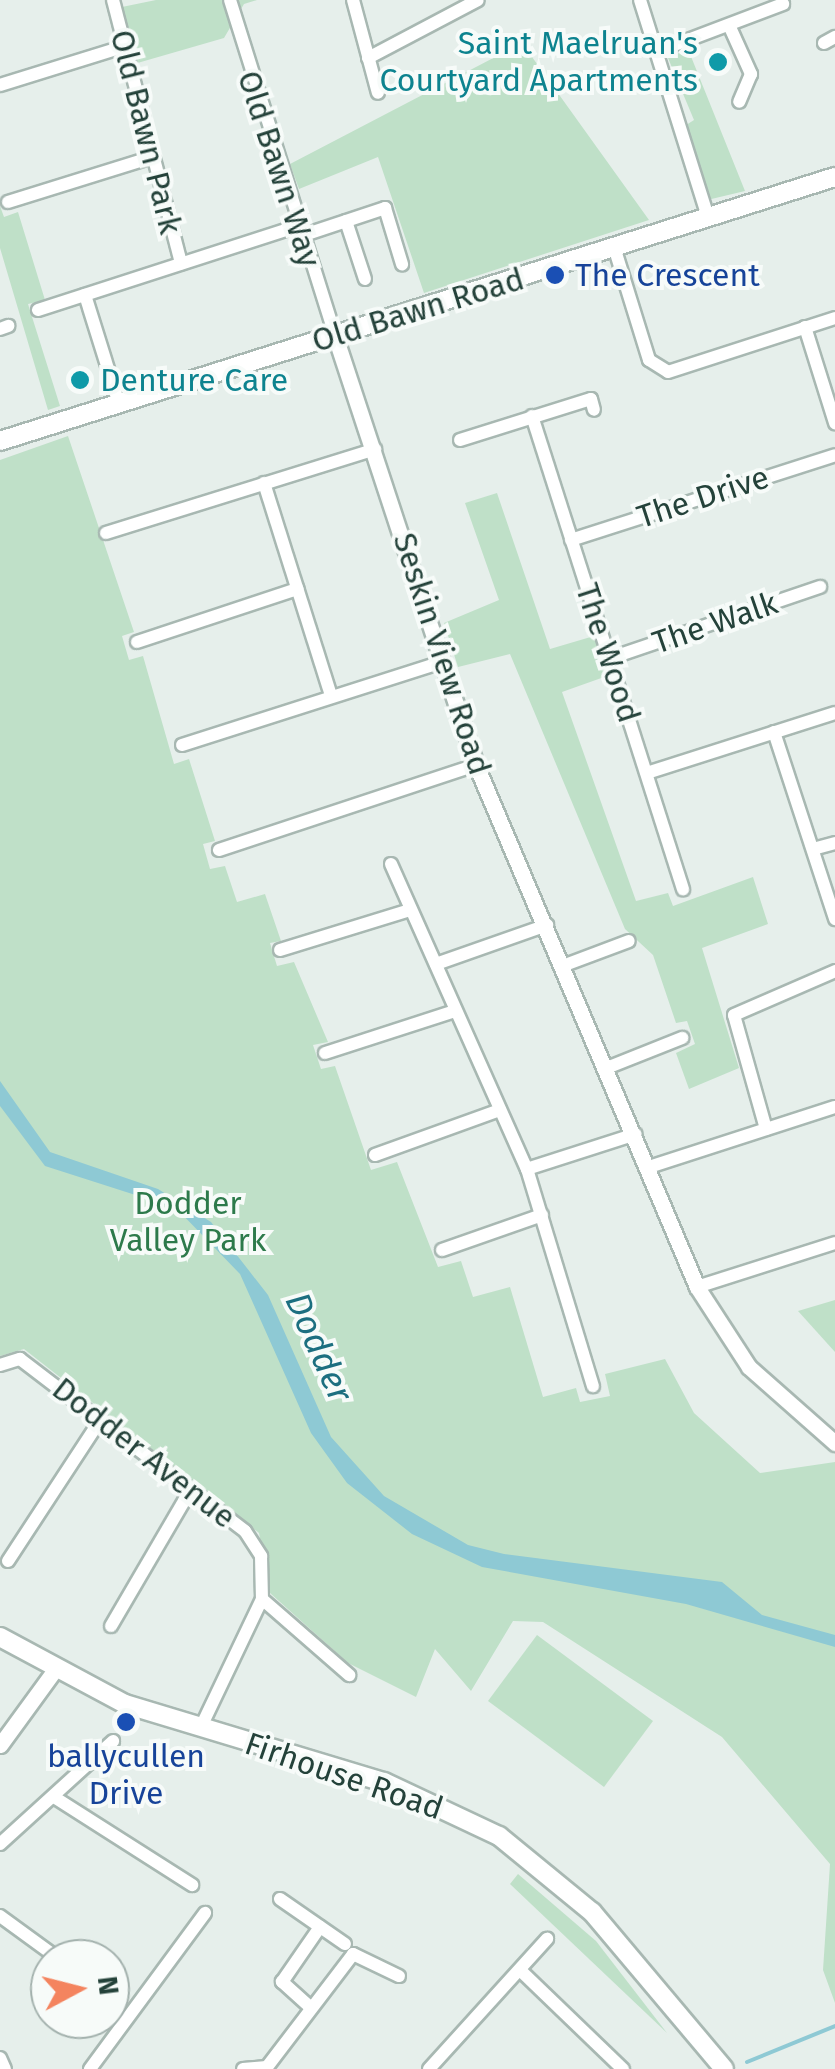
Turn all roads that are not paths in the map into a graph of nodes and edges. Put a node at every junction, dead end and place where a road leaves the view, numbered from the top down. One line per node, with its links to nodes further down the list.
1 (113, 0): 8 (street, Old Bawn Park)
2 (230, 0): 19 (street, Old Bawn Way)
3 (353, 0): 10 (street)
4 (478, 0): 10 (street)
5 (640, 0): 9 (street)
6 (783, 4): 7 (street)
7 (729, 25): 9 (street); 13 (street)
8 (123, 47): 11 (street); 14 (street, Old Bawn Park)
9 (656, 52): 17 (street)
10 (368, 58): 12 (street)
11 (0, 86)
12 (378, 93)
13 (739, 102)
14 (150, 158): 16 (street); 21 (street, Old Bawn Park)
15 (835, 177): 17 (main road, Old Bawn Road)
16 (8, 202)
17 (708, 217): 20 (main road, Old Bawn Road)
18 (346, 221): 19 (street); 22 (street); 23 (street)
19 (296, 232): 21 (street); 28 (street, Old Bawn Way)
20 (614, 250): 27 (street); 28 (main road, Old Bawn Road)
21 (182, 264): 24 (street)
22 (402, 264)
23 (365, 279)
24 (85, 295): 25 (street); 29 (street)
25 (38, 310)
26 (835, 318): 27 (street)
27 (805, 327): 32 (street)
28 (334, 336): 29 (main road, Old Bawn Road); 35 (street, Seskin View Road)
29 (119, 404): 34 (main road, Old Bawn Road)
30 (594, 410): 31 (street)
31 (532, 416): 33 (street); 39 (street, The Wood)
32 (835, 423)
33 (460, 440)
34 (0, 441)
35 (374, 449): 37 (street); 44 (street, Seskin View Road)
36 (835, 455): 39 (street, The Drive)
37 (264, 484): 38 (street); 41 (street)
38 (106, 533)
39 (571, 540): 43 (street, The Wood)
40 (820, 587): 43 (street, The Walk)
41 (297, 589): 42 (street); 45 (street)
42 (136, 642)
43 (611, 658): 50 (street, The Wood)
44 (442, 662): 45 (street); 49 (street, Seskin View Road)
45 (331, 695): 48 (street)
46 (835, 713): 47 (street)
47 (774, 732): 50 (street); 53 (street)
48 (182, 745)
49 (476, 765): 52 (street); 58 (street, Seskin View Road)
50 (647, 773): 55 (street, The Wood)
51 (835, 843): 53 (street)
52 (219, 850)
53 (813, 850): 57 (street)
54 (391, 864): 56 (street)
55 (683, 890)
56 (410, 910): 60 (street); 61 (street)
57 (835, 919)
58 (547, 925): 61 (street); 62 (street, Seskin View Road)
59 (628, 941): 62 (street)
60 (280, 950)
61 (436, 964): 64 (street)
62 (566, 965): 67 (street, Seskin View Road)
63 (835, 971): 70 (street)
64 (456, 1011): 66 (street); 69 (street)
65 (682, 1038): 67 (street)
66 (325, 1052)
67 (609, 1067): 71 (street, Seskin View Road)
68 (835, 1107): 70 (street)
69 (500, 1110): 72 (street); 74 (street)
70 (766, 1129): 73 (street)
71 (636, 1134): 73 (street, Seskin View Road); 74 (street)
72 (374, 1155)
73 (649, 1167): 78 (street, Seskin View Road)
74 (527, 1169): 75 (street)
75 (542, 1215): 77 (street); 80 (street)
76 (835, 1243): 78 (street)
77 (442, 1250)
78 (697, 1287): 82 (street, Seskin View Road)
79 (6, 1361): 81 (street, Dodder Avenue)
80 (593, 1386)
81 (101, 1419): 83 (street, Dodder Avenue); 84 (street)
82 (835, 1443)
83 (190, 1491): 85 (street, Dodder Avenue); 86 (street)
84 (8, 1561)
85 (262, 1599): 89 (street); 90 (street)
86 (112, 1626)
87 (0, 1637): 88 (main road, Firhouse Road)
88 (54, 1671): 90 (main road, Firhouse Road); 92 (street)
89 (349, 1675)
90 (200, 1729): 114 (main road, Firhouse Road)
91 (113, 1742): 93 (street)
92 (0, 1746)
93 (54, 1797): 94 (street); 95 (street)
94 (0, 1844)
95 (192, 1885)
96 (280, 1899): 99 (street)
97 (205, 1913): 108 (street)
98 (0, 1916): 101 (street)
99 (320, 1927): 102 (street); 105 (street)
100 (547, 1938): 103 (street)
101 (32, 1939)
102 (345, 1944)
103 (520, 1970): 106 (street); 113 (street)
104 (399, 1976): 105 (street)
105 (310, 2007): 110 (street)
106 (440, 2056): 111 (street); 112 (street)
107 (0, 2058): 109 (street)
108 (97, 2066)
109 (5, 2069)
110 (243, 2069)
111 (428, 2069)
112 (452, 2069)
113 (622, 2069)
114 (724, 2069)

